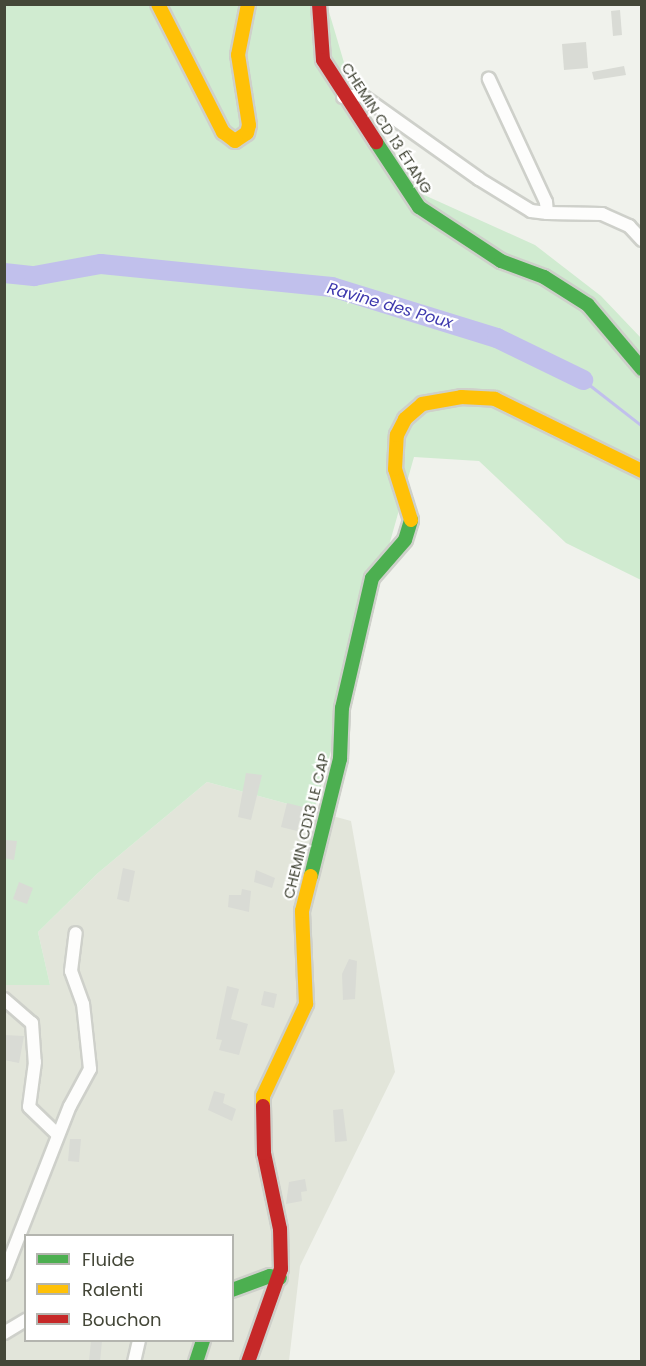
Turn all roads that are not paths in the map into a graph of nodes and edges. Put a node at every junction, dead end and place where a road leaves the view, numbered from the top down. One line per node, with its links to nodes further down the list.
1 (158, 4): 2 (main road)
2 (248, 4)
3 (319, 4): 5 (main road, CHEMIN CD 13 ÉTANG)
4 (489, 79): 6 (street)
5 (343, 97): 6 (street); 8 (main road, CHEMIN CD 13 ÉTANG)
6 (547, 213): 7 (street)
7 (642, 240)
8 (642, 369)
9 (642, 471): 14 (main road, CHEMIN CD13 LE CAP)
10 (76, 933): 12 (street)
11 (4, 999): 12 (street)
12 (58, 1135): 13 (street)
13 (4, 1274)
14 (279, 1278): 15 (main road); 22 (main road, CHEMIN CD13 LE CAP)
15 (234, 1289)
16 (24, 1321): 17 (street)
17 (4, 1333)
18 (139, 1342): 20 (street)
19 (203, 1342): 21 (main road)
20 (134, 1362)
21 (196, 1362)
22 (248, 1362)

